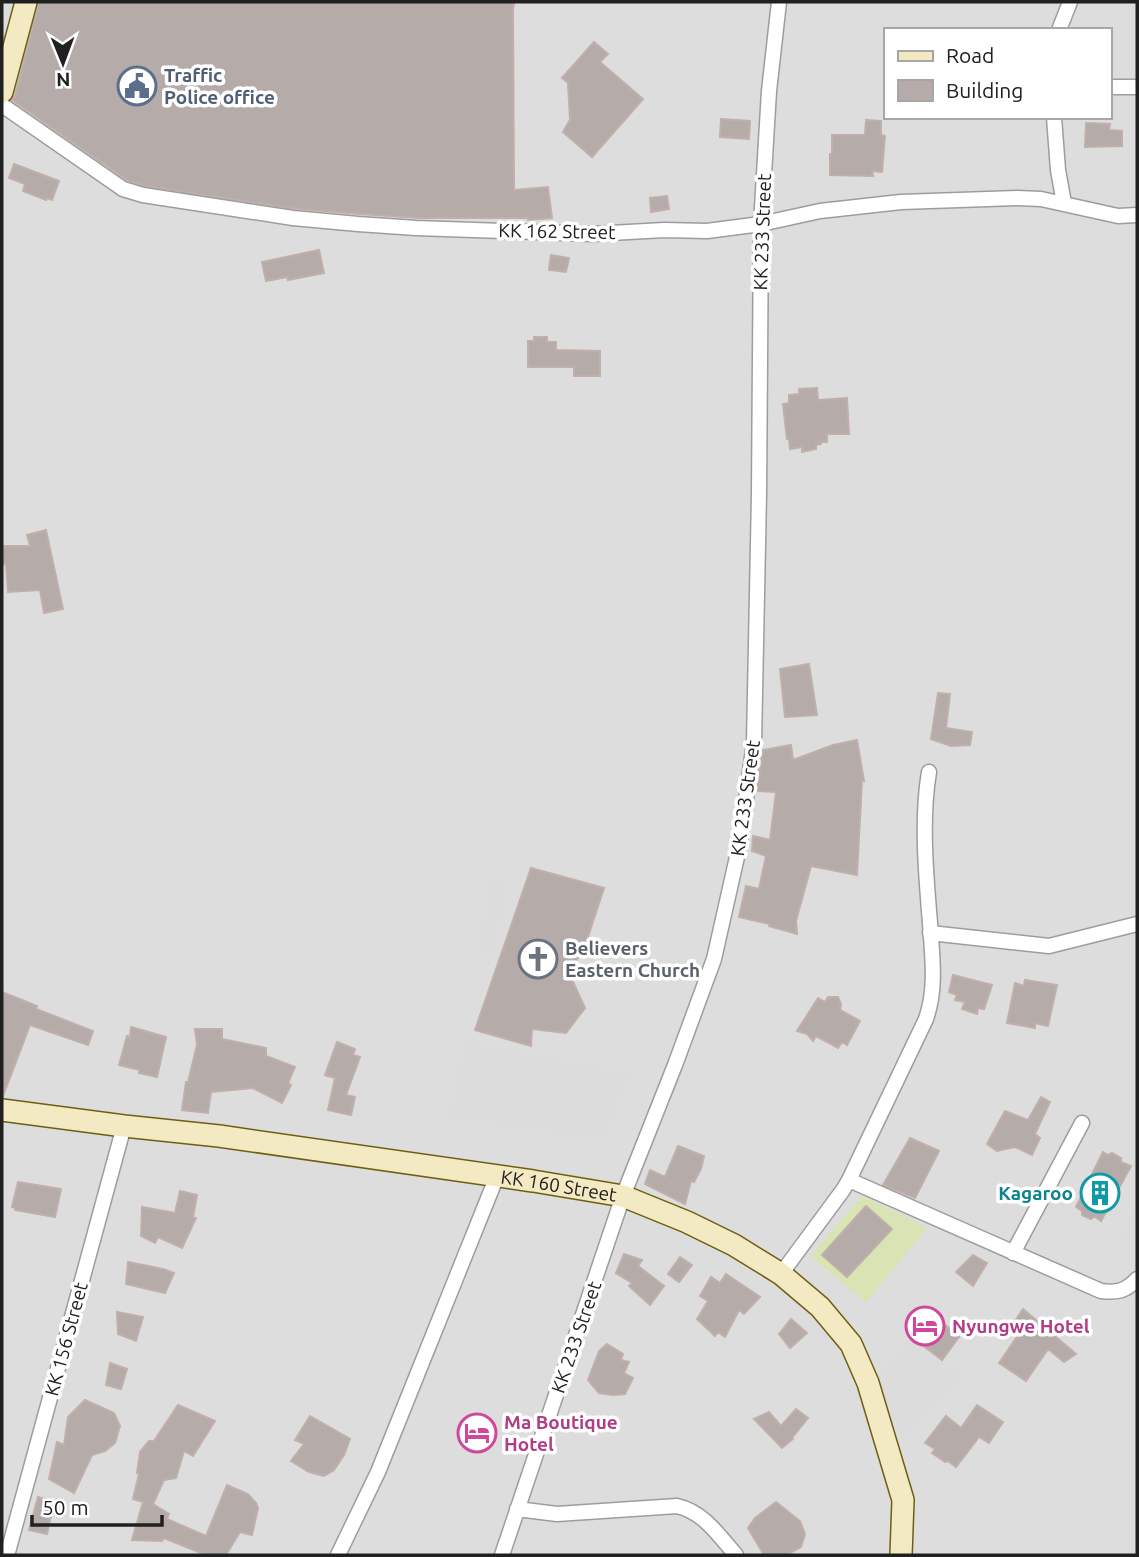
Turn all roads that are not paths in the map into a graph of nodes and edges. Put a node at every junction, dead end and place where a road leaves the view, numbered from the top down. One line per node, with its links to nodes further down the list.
1 (26, 2): 7 (main road)
2 (779, 2): 12 (street, KK 233 Street)
3 (1070, 2): 4 (street)
4 (1060, 28)
5 (1137, 87): 6 (street)
6 (1111, 88)
7 (2, 92)
8 (2, 105): 12 (street, KK 162 Street)
9 (1054, 119): 10 (street)
10 (1064, 203): 11 (street, KK 162 Street); 12 (street, KK 162 Street)
11 (1137, 215)
12 (761, 225): 21 (street, KK 233 Street)
13 (929, 772): 15 (street)
14 (1137, 924): 15 (street)
15 (930, 933): 20 (street)
16 (2, 1110): 18 (main road, KK 160 Street)
17 (1082, 1123): 22 (street)
18 (124, 1126): 19 (main road, KK 160 Street); 26 (street, KK 156 Street)
19 (497, 1176): 21 (main road, KK 160 Street); 27 (street)
20 (849, 1180): 22 (street); 23 (street)
21 (623, 1196): 23 (main road, KK 160 Street); 25 (street, KK 233 Street)
22 (1013, 1253): 24 (street)
23 (781, 1274): 30 (main road, KK 160 Street)
24 (1137, 1279)
25 (517, 1509): 28 (street, KK 233 Street); 29 (street)
26 (8, 1553)
27 (338, 1555)
28 (502, 1555)
29 (736, 1555)
30 (901, 1555)

